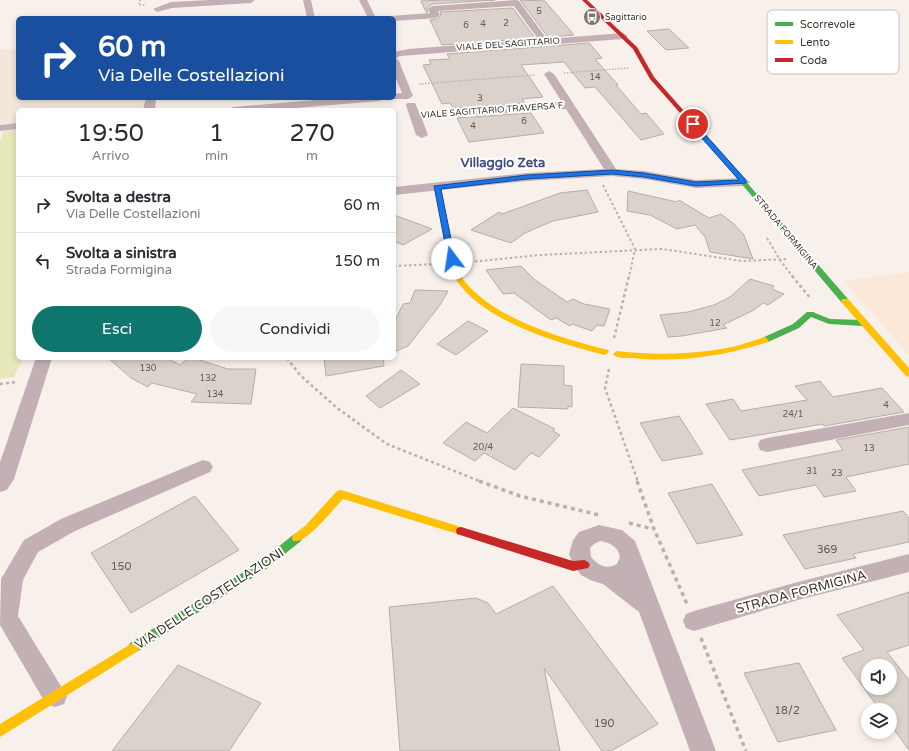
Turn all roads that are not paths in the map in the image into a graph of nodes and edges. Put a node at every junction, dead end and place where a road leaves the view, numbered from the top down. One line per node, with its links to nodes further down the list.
1 (251, 0): 6 (street)
2 (308, 0): 8 (street)
3 (584, 0): 11 (street, STRADA FORMIGINA)
4 (364, 1): 9 (street)
5 (143, 2): 6 (street)
6 (157, 9): 7 (street)
7 (158, 16)
8 (311, 16)
9 (371, 16)
10 (396, 18): 12 (street)
11 (623, 36): 12 (street, VIALE DEL SAGITTARIO); 26 (street, STRADA FORMIGINA)
12 (546, 42): 13 (street, VIALE DEL SAGITTARIO)
13 (396, 56)
14 (396, 59): 16 (street, VIALE DEL SAGITTARIO)
15 (549, 74): 19 (street, VIALE SAGITTARIO TRAVERSA F)
16 (406, 90): 17 (street); 21 (street, VIALE SAGITTARIO TRAVERSA F)
17 (396, 96)
18 (355, 100): 20 (street)
19 (569, 105): 21 (street, VIALE SAGITTARIO TRAVERSA F); 25 (street, VIALE SAGITTARIO TRAVERSA F)
20 (261, 108)
21 (415, 116): 24 (street, VIALE SAGITTARIO TRAVERSA F)
22 (16, 126): 23 (street)
23 (0, 128)
24 (422, 135)
25 (612, 172): 26 (street); 27 (street)
26 (744, 182): 29 (street, STRADA FORMIGINA)
27 (437, 188): 28 (street); 30 (street)
28 (396, 191)
29 (863, 323): 31 (street); 33 (street, STRADA FORMIGINA)
30 (605, 352)
31 (617, 354)
32 (43, 360): 37 (street)
33 (909, 374)
34 (909, 419): 35 (street)
35 (767, 445)
36 (203, 467): 44 (street)
37 (1, 482)
38 (631, 561): 40 (street); 41 (street); 42 (street)
39 (909, 563): 43 (street, STRADA FORMIGINA)
40 (584, 565): 41 (street, VIA DELLE COSTELLAZIONI); 44 (street, VIA DELLE COSTELLAZIONI)
41 (609, 576): 42 (street, VIA DELLE COSTELLAZIONI)
42 (648, 606): 46 (street)
43 (694, 621)
44 (55, 696): 45 (street, VIA DELLE COSTELLAZIONI)
45 (0, 731)
46 (703, 751)

